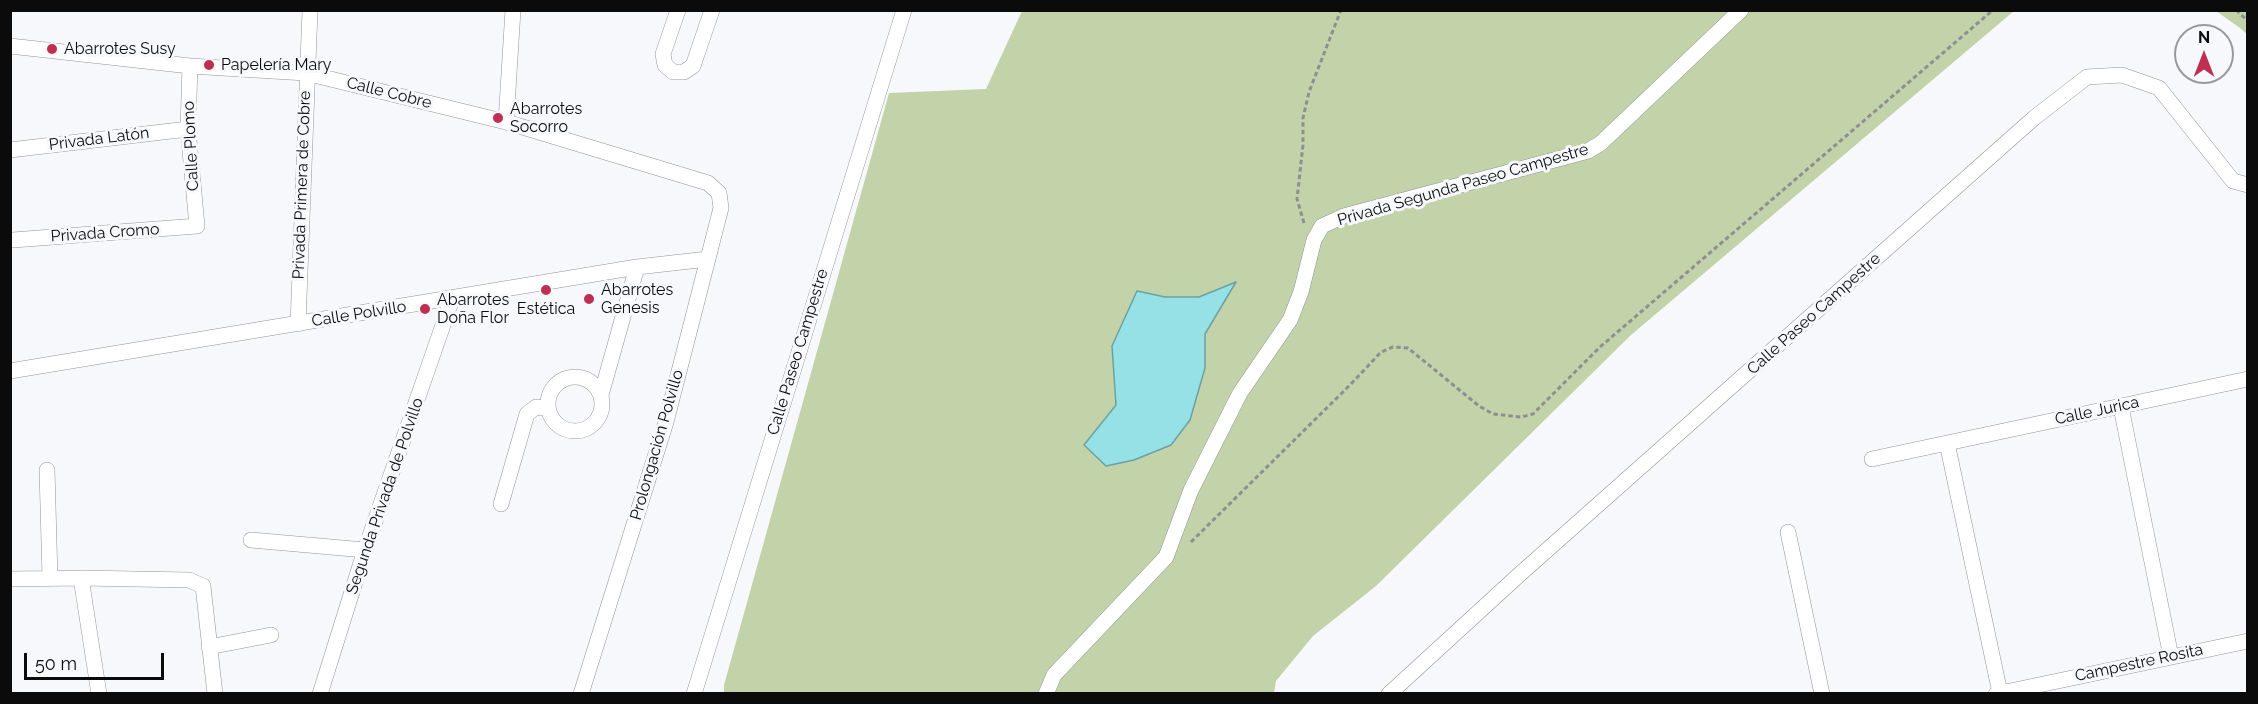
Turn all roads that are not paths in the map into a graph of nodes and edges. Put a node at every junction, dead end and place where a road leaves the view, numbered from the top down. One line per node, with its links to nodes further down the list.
1 (310, 10): 9 (street, Privada Primera de Cobre)
2 (513, 10): 10 (street)
3 (678, 10): 4 (street)
4 (712, 10)
5 (904, 10): 44 (street, Calle Paseo Campestre)
6 (1741, 10): 45 (street, Privada Segunda Paseo Campestre)
7 (10, 46): 8 (street, Calle Cobre)
8 (189, 66): 9 (street, Calle Cobre); 11 (street, Calle Plomo)
9 (306, 73): 10 (street, Calle Cobre); 20 (street, Privada Primera de Cobre)
10 (506, 122): 14 (street, Calle Cobre)
11 (188, 129): 12 (street, Privada Latón); 15 (street, Calle Plomo)
12 (10, 150)
13 (2247, 185): 46 (street, Calle Paseo Campestre)
14 (719, 193): 17 (street, Prolongación Polvillo)
15 (197, 226): 16 (street, Privada Cromo)
16 (13, 240)
17 (708, 258): 18 (street, Calle Polvillo); 43 (street, Prolongación Polvillo)
18 (638, 267): 19 (street, Calle Polvillo); 23 (street)
19 (452, 299): 20 (street, Calle Polvillo); 32 (street, Segunda Privada de Polvillo)
20 (298, 324): 21 (street, Calle Polvillo)
21 (10, 371)
22 (2247, 379): 24 (street, Calle Jurica)
23 (601, 395): 25 (street); 25 (street)
24 (2121, 407): 26 (street, Calle Jurica); 39 (street)
25 (548, 408): 29 (street)
26 (1947, 443): 27 (street, Calle Jurica); 48 (street)
27 (1872, 459)
28 (47, 470): 33 (street)
29 (501, 504)
30 (1788, 532): 47 (street)
31 (251, 540): 32 (street)
32 (365, 550): 42 (street, Segunda Privada de Polvillo)
33 (50, 578): 34 (street); 35 (street)
34 (81, 578): 38 (street); 40 (street)
35 (10, 579)
36 (271, 635): 38 (street)
37 (2247, 641): 39 (street, Campestre Rosita)
38 (209, 647): 41 (street)
39 (2171, 657): 48 (street, Campestre Rosita)
40 (99, 693)
41 (214, 693)
42 (320, 693)
43 (581, 693)
44 (694, 693)
45 (1046, 693)
46 (1389, 693)
47 (1822, 693)
48 (1998, 693)

